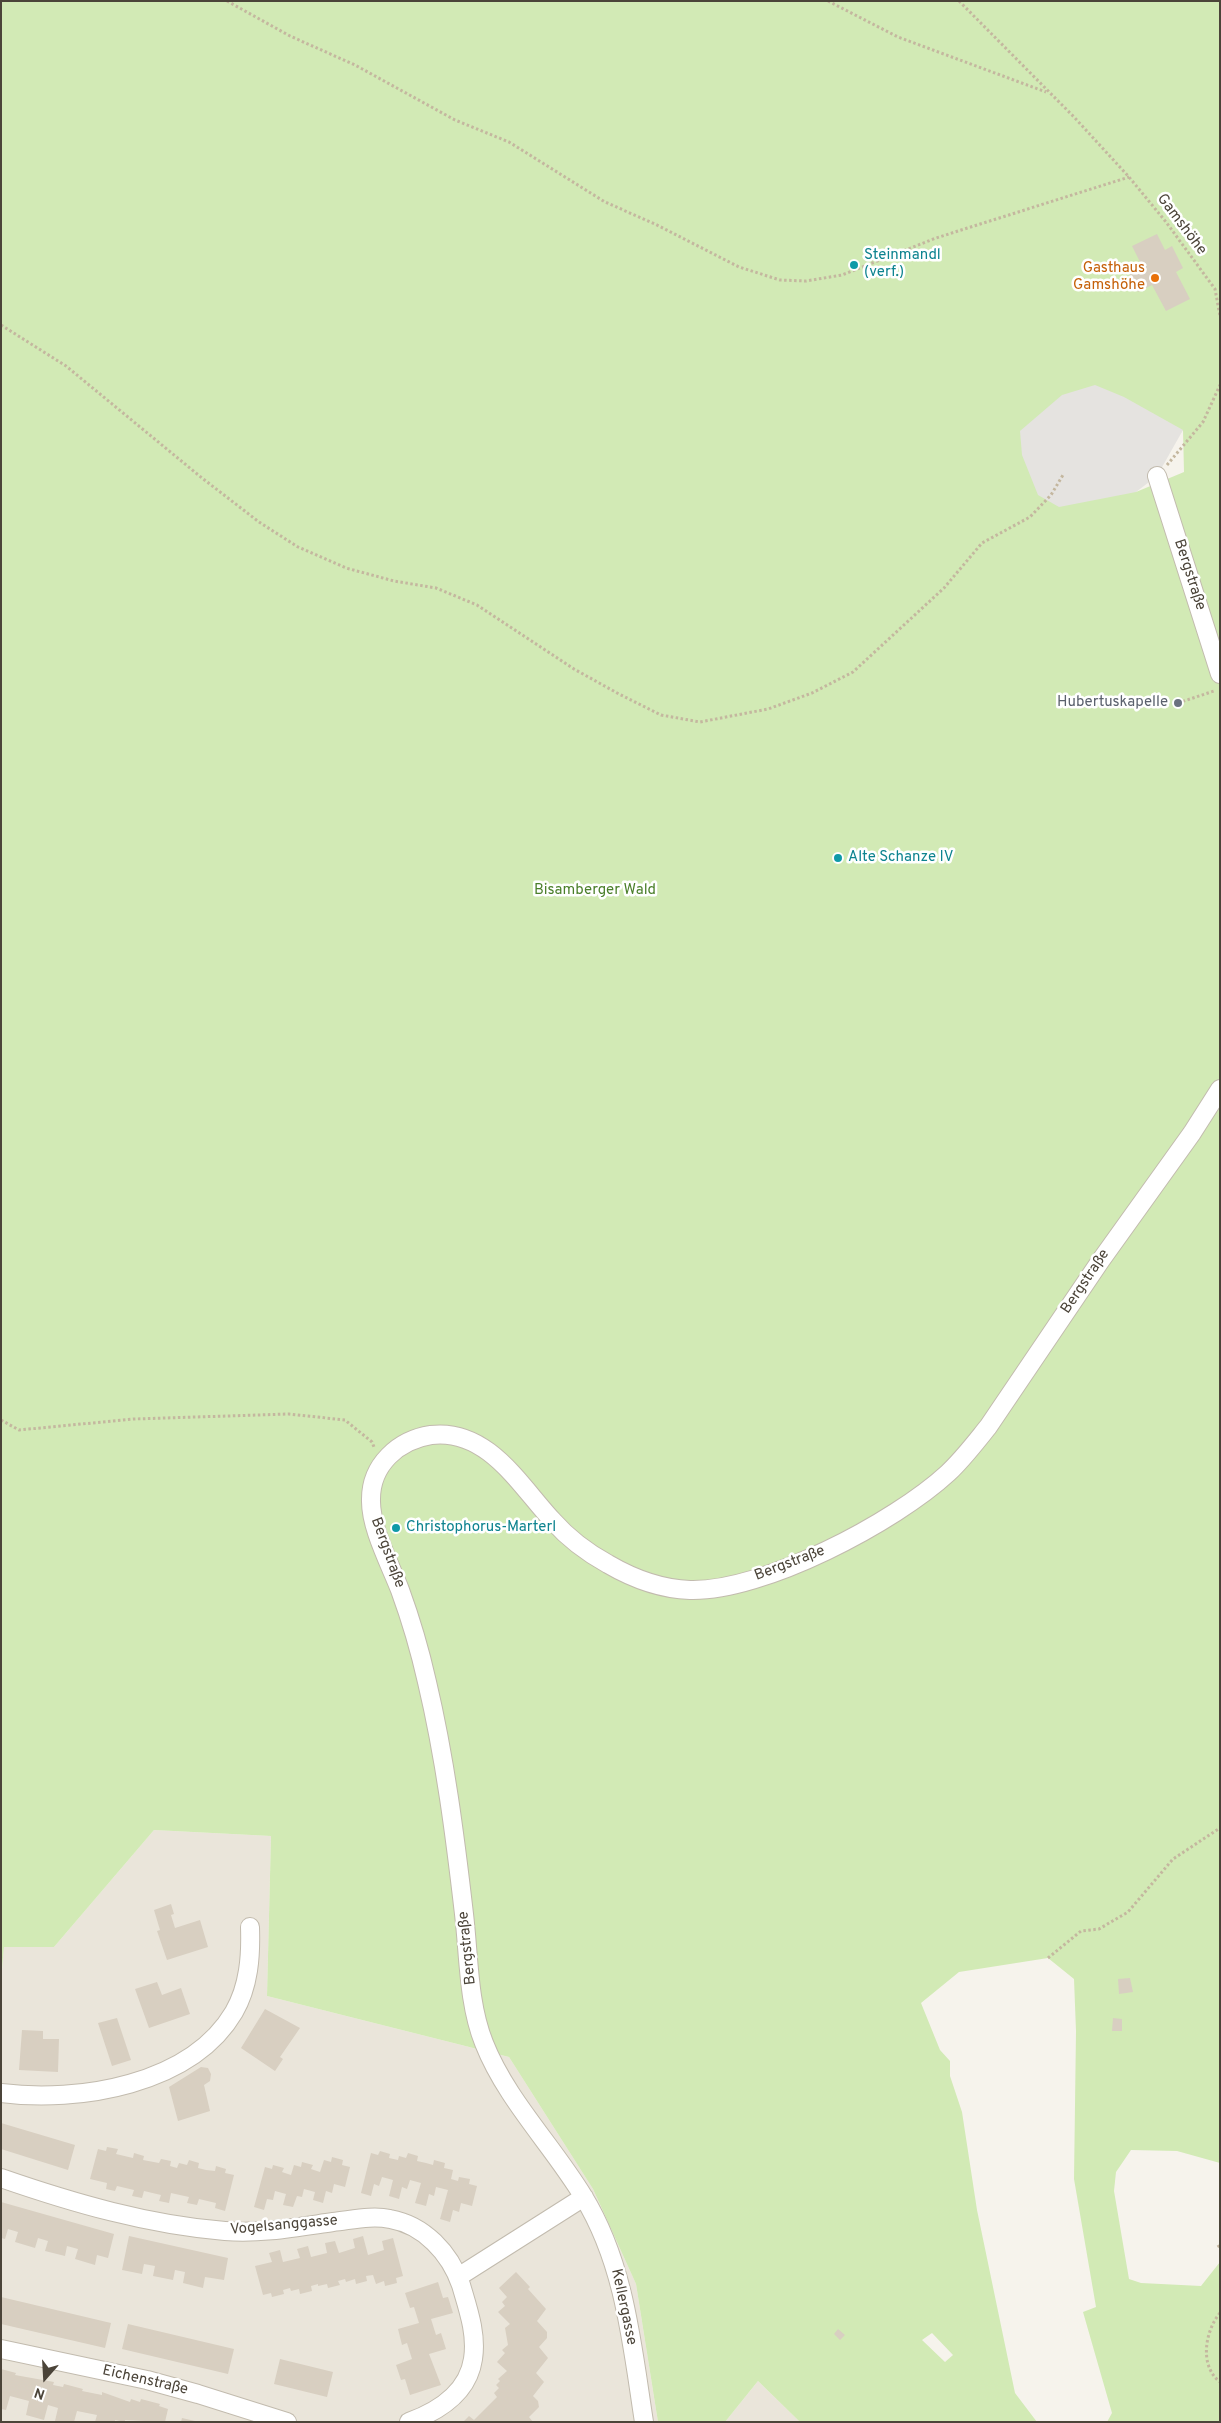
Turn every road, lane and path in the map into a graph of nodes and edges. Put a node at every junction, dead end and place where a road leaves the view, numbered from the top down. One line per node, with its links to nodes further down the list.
1 (228, 1): 5 (path)
2 (828, 1): 4 (path)
3 (959, 1): 4 (path, Gamshöhe)
4 (1049, 93): 5 (path, Gamshöhe)
5 (1129, 177): 7 (path, Gamshöhe)
6 (1220, 288): 7 (path)
7 (1215, 289): 8 (path, Gamshöhe)
8 (1220, 316)
9 (1, 325): 11 (path)
10 (1220, 385): 12 (path)
11 (1063, 475)
12 (1157, 476): 13 (street, Bergstraße)
13 (1220, 674)
14 (1204, 694): 15 (path)
15 (1178, 703)
16 (1220, 1089): 18 (street, Bergstraße)
17 (1, 1420): 18 (path)
18 (380, 1466): 24 (street, Bergstraße)
19 (1220, 1828): 21 (path)
20 (250, 1927): 22 (street)
21 (1048, 1958)
22 (1, 2093)
23 (1, 2178): 25 (street, Vogelsanggasse)
24 (584, 2197): 25 (street); 31 (street, Kellergasse)
25 (458, 2277): 30 (street, Vogelsanggasse)
26 (1220, 2313): 28 (path)
27 (1, 2349): 29 (street, Eichenstraße)
28 (1220, 2382)
29 (287, 2422)
30 (409, 2422)
31 (644, 2422)

